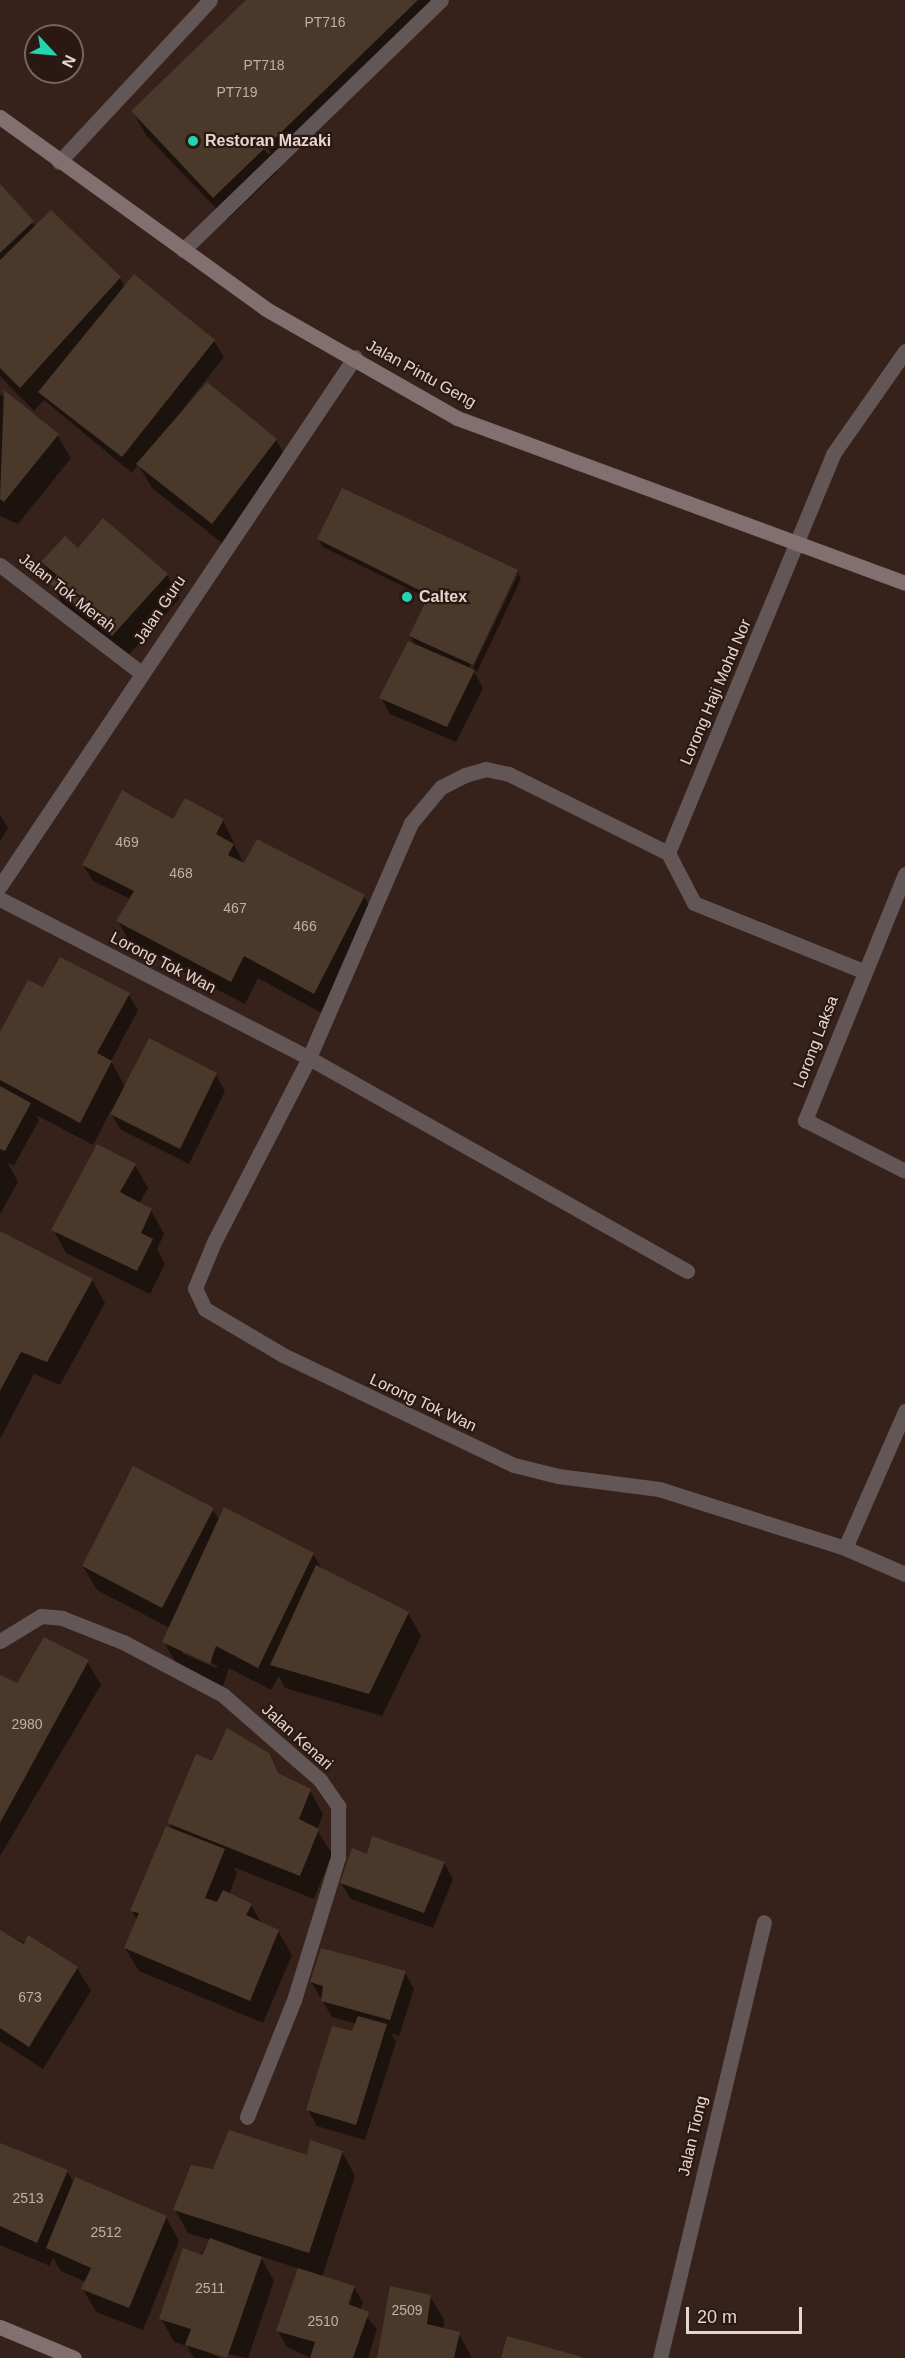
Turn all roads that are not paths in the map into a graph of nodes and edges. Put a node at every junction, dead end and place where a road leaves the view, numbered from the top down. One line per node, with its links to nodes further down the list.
1 (210, 0): 4 (street)
2 (441, 0): 5 (street)
3 (0, 117): 4 (main road, Jalan Pintu Geng)
4 (59, 162): 5 (main road, Jalan Pintu Geng)
5 (183, 250): 7 (main road, Jalan Pintu Geng)
6 (905, 351): 8 (street, Lorong Haji Mohd Nor)
7 (355, 357): 8 (main road, Jalan Pintu Geng); 11 (street, Jalan Guru)
8 (798, 545): 10 (main road, Jalan Pintu Geng); 12 (street, Lorong Haji Mohd Nor)
9 (0, 565): 11 (street, Jalan Tok Merah)
10 (905, 582)
11 (140, 672): 14 (street, Jalan Guru)
12 (668, 853): 16 (street); 17 (street)
13 (905, 874): 16 (street, Lorong Laksa)
14 (0, 886)
15 (0, 899): 17 (street, Lorong Tok Wan)
16 (863, 971): 18 (street, Lorong Laksa)
17 (309, 1059): 19 (street, Lorong Tok Wan); 21 (street, Lorong Tok Wan)
18 (905, 1171)
19 (687, 1271)
20 (905, 1411): 21 (street)
21 (845, 1548): 22 (street, Lorong Tok Wan)
22 (905, 1574)
23 (0, 1641): 25 (street, Jalan Kenari)
24 (764, 1923): 28 (street, Jalan Tiong)
25 (247, 2117)
26 (0, 2326): 27 (main road)
27 (74, 2358)
28 (660, 2358)

